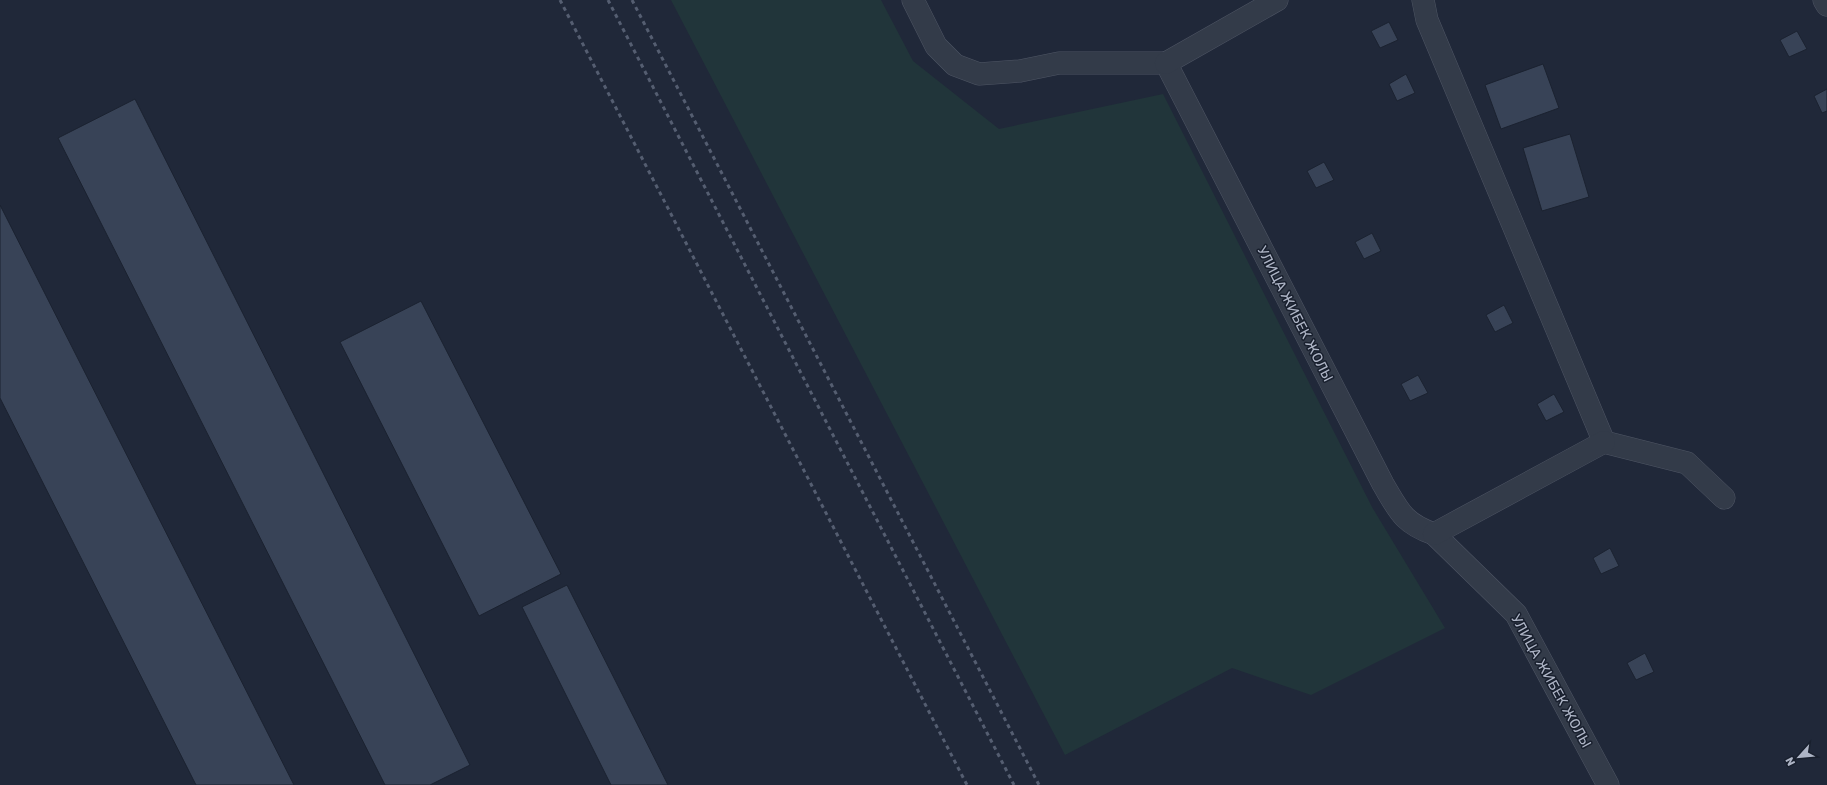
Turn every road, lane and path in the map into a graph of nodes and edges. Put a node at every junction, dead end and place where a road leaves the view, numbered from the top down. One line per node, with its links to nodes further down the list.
1 (913, 0): 6 (street)
2 (1277, 0): 6 (street)
3 (1423, 0): 7 (street)
4 (1824, 0): 5 (street)
5 (1827, 5)
6 (1166, 63): 9 (street, УЛИЦА ЖИБЕК ЖОЛЫ)
7 (1604, 442): 8 (street); 9 (street)
8 (1724, 498)
9 (1434, 534): 10 (street, УЛИЦА ЖИБЕК ЖОЛЫ)
10 (1608, 785)

